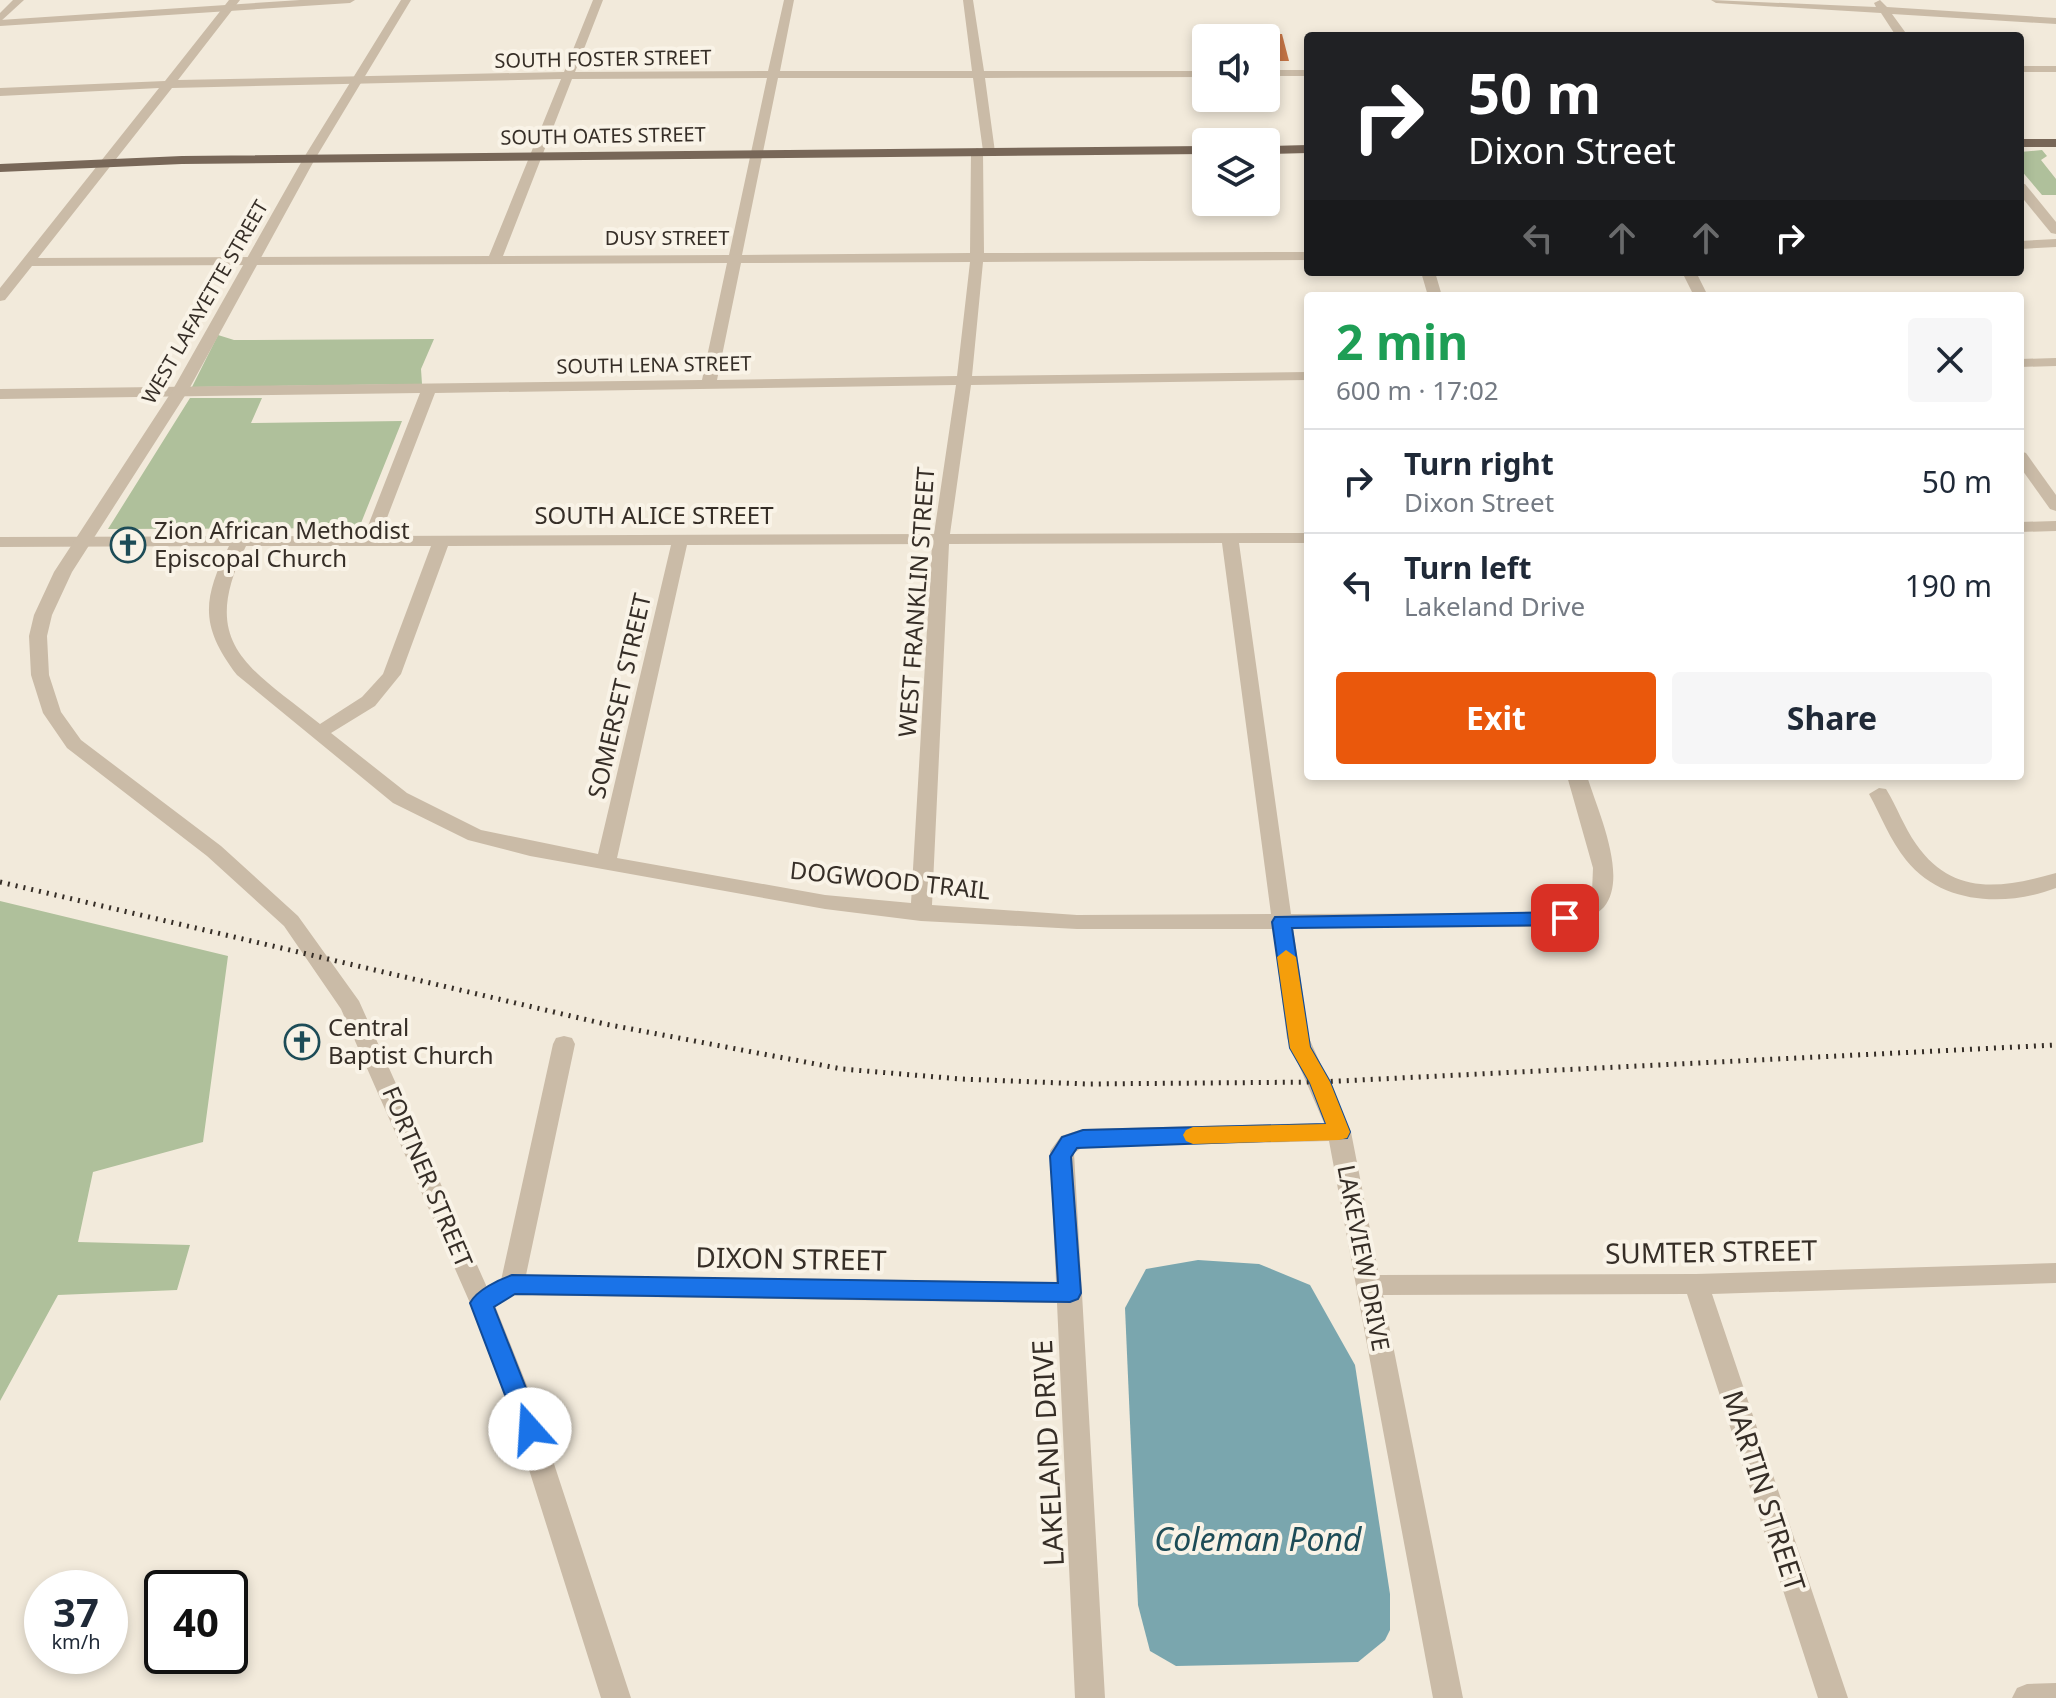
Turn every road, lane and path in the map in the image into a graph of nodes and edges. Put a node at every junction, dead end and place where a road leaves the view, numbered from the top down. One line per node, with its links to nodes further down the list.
1 (19, 0): 11 (street)
2 (350, 0): 9 (street)
3 (406, 0): 22 (street, WEST LAFAYETTE STREET)
4 (598, 0): 21 (street)
5 (789, 0): 20 (street)
6 (968, 0): 18 (street, WEST FRANKLIN STREET)
7 (1716, 0): 8 (street)
8 (1787, 2): 10 (street)
9 (231, 4): 11 (street); 23 (street)
10 (1880, 5): 12 (street); 13 (street)
11 (0, 21)
12 (2056, 21)
13 (1899, 32)
14 (2024, 69): 15 (street)
15 (2056, 69)
16 (1280, 73): 17 (street)
17 (1304, 73)
18 (978, 74): 19 (street, SOUTH FOSTER STREET); 20 (street, SOUTH FOSTER STREET); 30 (street, WEST FRANKLIN STREET)
19 (1192, 74)
20 (774, 75): 21 (street, SOUTH FOSTER STREET); 31 (street)
21 (567, 77): 22 (street, SOUTH FOSTER STREET); 32 (street)
22 (358, 80): 23 (street, SOUTH FOSTER STREET); 33 (street, WEST LAFAYETTE STREET)
23 (168, 83): 24 (street, SOUTH FOSTER STREET); 34 (street)
24 (0, 92)
25 (2024, 143): 26 (main road)
26 (2056, 143)
27 (1304, 149): 29 (main road)
28 (1192, 150): 30 (main road, SOUTH OATES STREET)
29 (1280, 150)
30 (983, 152): 31 (main road, SOUTH OATES STREET); 40 (street, WEST FRANKLIN STREET)
31 (756, 155): 32 (main road, SOUTH OATES STREET); 42 (street)
32 (536, 157): 33 (main road, SOUTH OATES STREET); 43 (street)
33 (309, 159): 34 (main road, SOUTH OATES STREET); 44 (street, WEST LAFAYETTE STREET)
34 (105, 162): 35 (main road, SOUTH OATES STREET); 45 (street)
35 (0, 168)
36 (2024, 192): 37 (street)
37 (2056, 230)
38 (2056, 243): 39 (street)
39 (2024, 245)
40 (977, 256): 41 (street, DUSY STREET); 42 (street, DUSY STREET); 50 (street, WEST FRANKLIN STREET)
41 (1304, 256)
42 (734, 257): 43 (street, DUSY STREET); 51 (street)
43 (495, 259): 44 (street, DUSY STREET)
44 (253, 261): 45 (street, DUSY STREET); 53 (street, WEST LAFAYETTE STREET)
45 (27, 262): 46 (street)
46 (0, 297)
47 (2056, 362): 48 (street)
48 (2024, 363)
49 (1304, 376): 50 (street, SOUTH LENA STREET)
50 (963, 382): 51 (street, SOUTH LENA STREET); 62 (street, WEST FRANKLIN STREET)
51 (708, 385): 52 (street, SOUTH LENA STREET)
52 (429, 388): 53 (street, SOUTH LENA STREET); 64 (street)
53 (180, 391): 54 (street, SOUTH LENA STREET); 67 (street, WEST LAFAYETTE STREET)
54 (0, 394)
55 (2024, 462): 56 (street)
56 (2056, 506)
57 (2056, 526): 58 (street)
58 (2024, 527)
59 (1304, 538): 60 (street, SOUTH ALICE STREET)
60 (1230, 539): 62 (street, SOUTH ALICE STREET); 74 (street, LAKEVIEW DRIVE)
61 (680, 540): 62 (street, SOUTH ALICE STREET); 65 (street, SOUTH ALICE STREET); 71 (street, SOMERSET STREET)
62 (941, 540): 73 (street, WEST FRANKLIN STREET)
63 (240, 541): 64 (street, SOUTH ALICE STREET); 67 (street, SOUTH ALICE STREET); 68 (street, DOGWOOD TRAIL)
64 (370, 541): 65 (street, SOUTH ALICE STREET)
65 (441, 541): 68 (street)
66 (0, 542): 67 (street, SOUTH ALICE STREET)
67 (82, 542): 82 (street, FORTNER STREET)
68 (318, 732): 71 (street, DOGWOOD TRAIL)
69 (1578, 780): 74 (street, DOGWOOD TRAIL)
70 (1879, 794): 72 (street)
71 (606, 863): 73 (street, DOGWOOD TRAIL)
72 (2056, 880)
73 (921, 914): 74 (street, DOGWOOD TRAIL)
74 (1282, 922): 76 (street, LAKEVIEW DRIVE)
75 (564, 1044): 79 (street)
76 (1339, 1132): 80 (street, LAKEVIEW DRIVE); 81 (street, LAKELAND DRIVE)
77 (2056, 1273): 78 (street, SUMTER STREET)
78 (1696, 1284): 80 (street, SUMTER STREET); 87 (street, MARTIN STREET)
79 (512, 1285): 81 (street, DIXON STREET); 82 (street)
80 (1368, 1285): 86 (street, LAKEVIEW DRIVE)
81 (1070, 1293): 85 (street, LAKELAND DRIVE)
82 (482, 1303): 84 (street, FORTNER STREET)
83 (2056, 1697): 88 (street)
84 (616, 1698)
85 (1090, 1698)
86 (1448, 1698)
87 (1833, 1698)
88 (2027, 1698)

